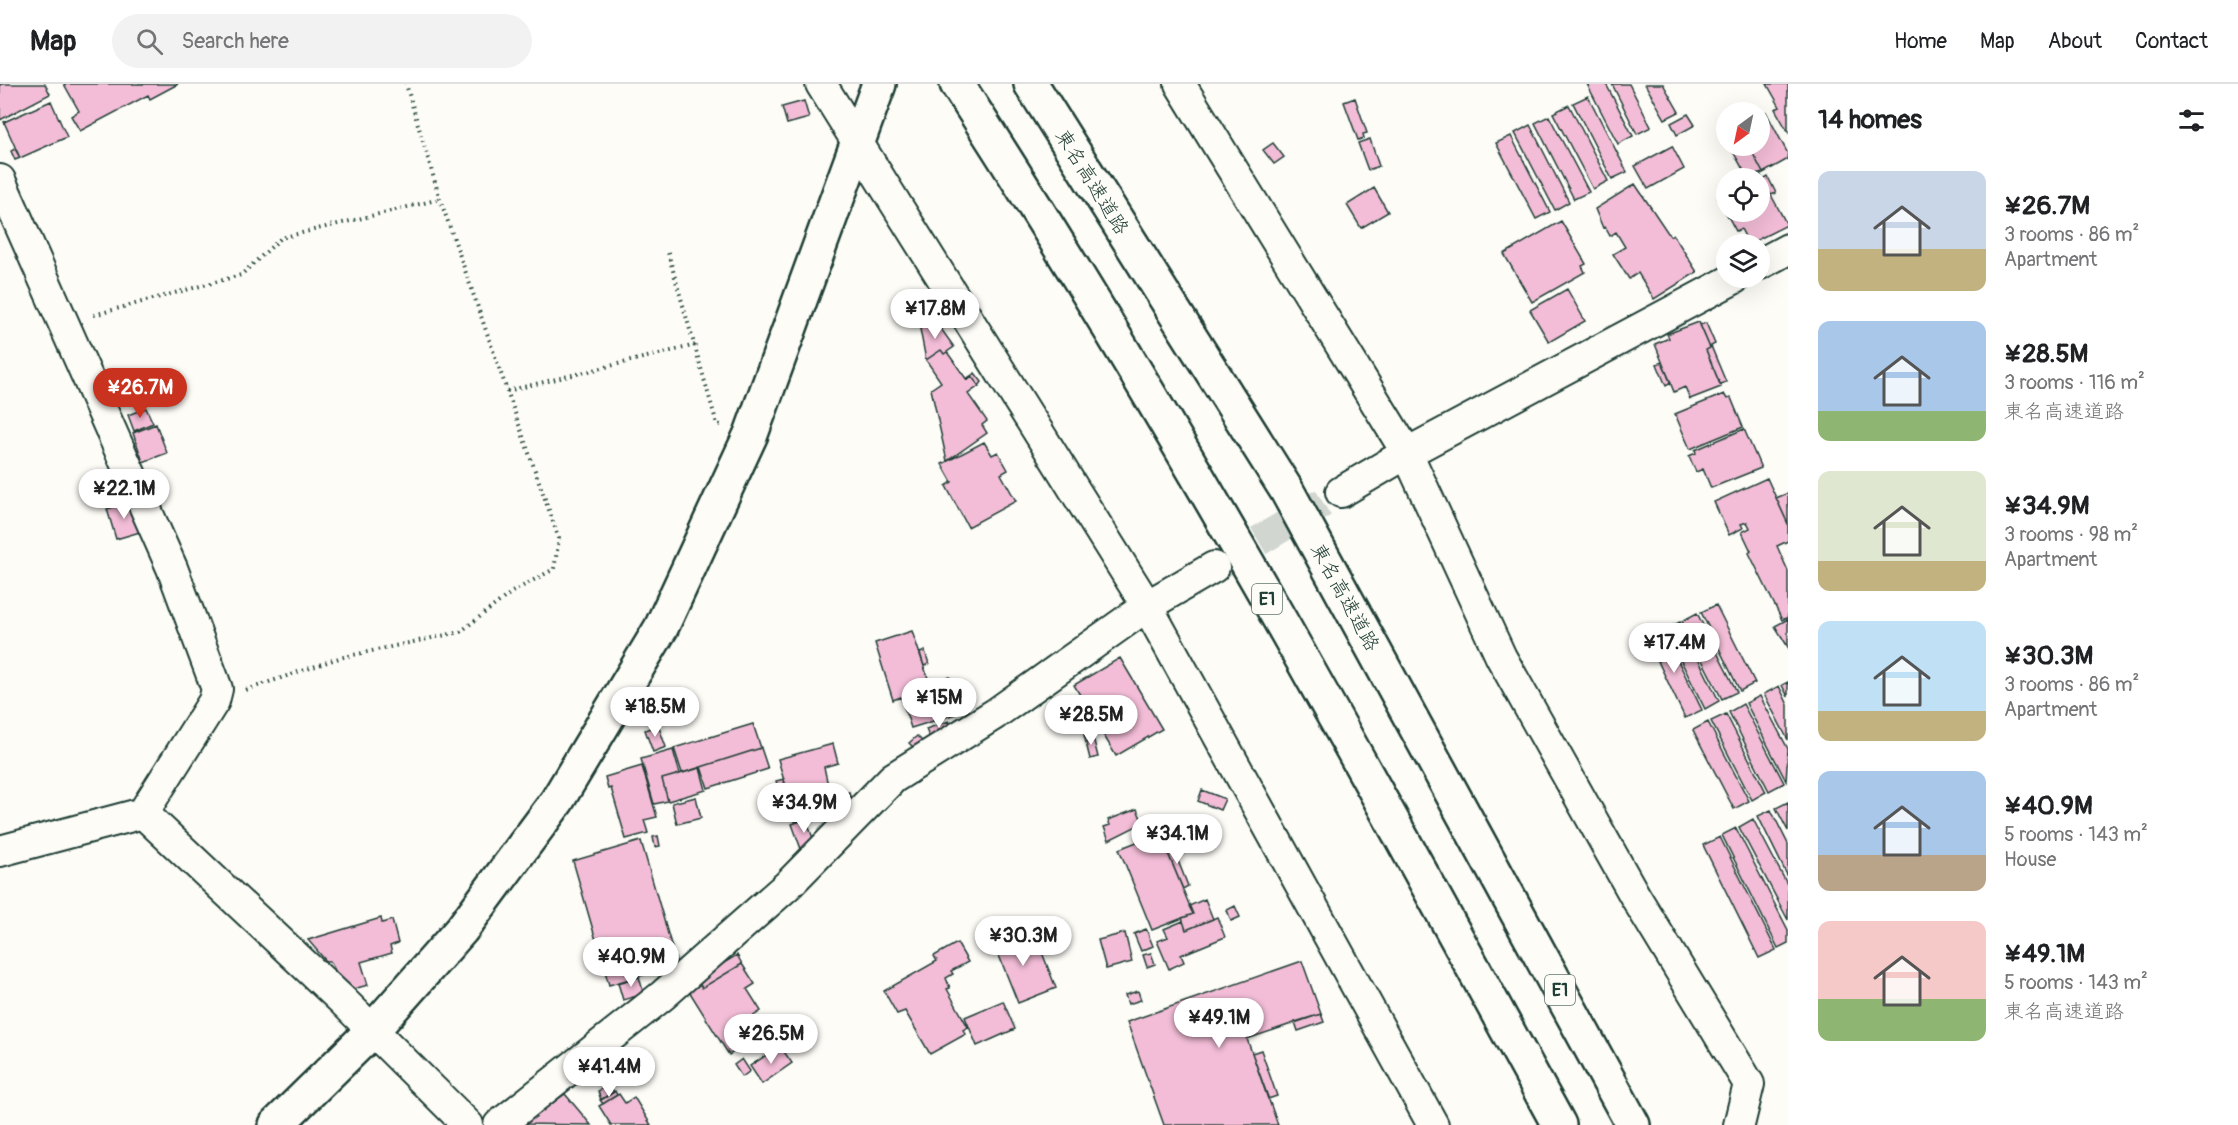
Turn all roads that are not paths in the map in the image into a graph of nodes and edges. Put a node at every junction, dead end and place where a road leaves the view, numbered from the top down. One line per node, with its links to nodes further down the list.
1 (821, 84): 6 (street)
2 (879, 84): 6 (main road)
3 (957, 84): 22 (main road, E1)
4 (1031, 84): 23 (main road, 東名高速道路 / E1)
5 (1180, 84): 11 (street)
6 (859, 140): 14 (street); 17 (main road)
7 (0, 180): 15 (street)
8 (1788, 249): 9 (street)
9 (1770, 259)
10 (1716, 288): 11 (street)
11 (1407, 453): 12 (street); 24 (street)
12 (1341, 492)
13 (1214, 567): 14 (street)
14 (1148, 606): 20 (street); 21 (street)
15 (143, 813): 16 (street); 17 (street)
16 (0, 851)
17 (371, 1032): 18 (main road); 19 (street)
18 (276, 1125)
19 (468, 1125)
20 (499, 1125)
21 (1432, 1125)
22 (1559, 1125)
23 (1633, 1125)
24 (1739, 1125)

